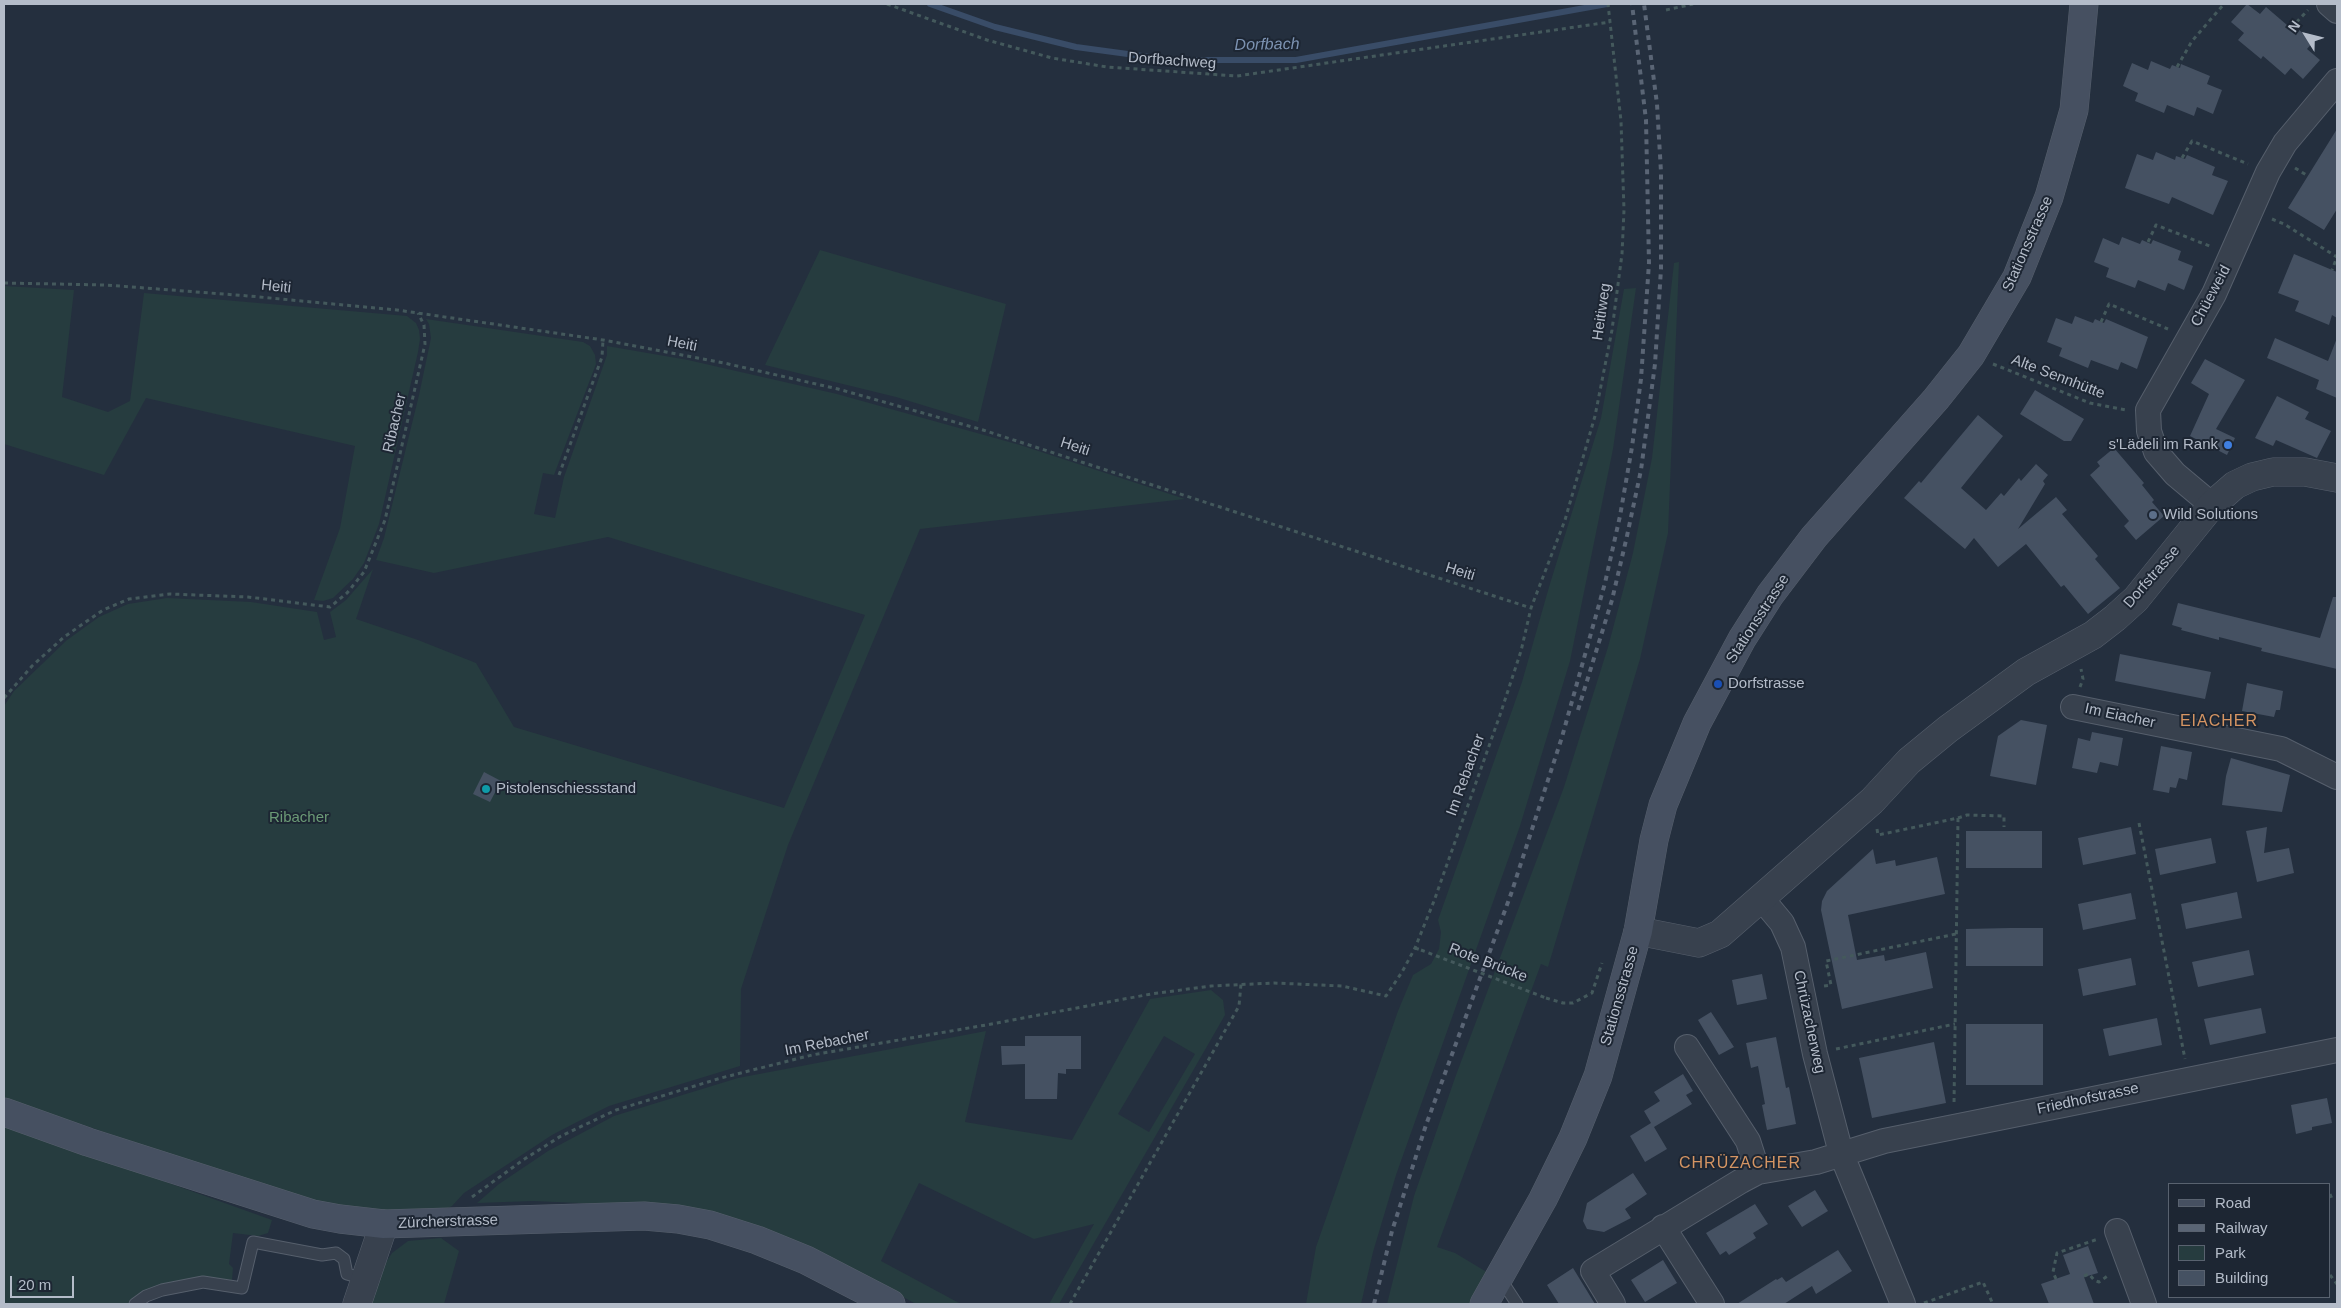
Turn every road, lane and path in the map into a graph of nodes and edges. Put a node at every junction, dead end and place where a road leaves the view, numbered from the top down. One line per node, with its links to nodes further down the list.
1 (887, 4): 10 (path, Dorfbachweg)
2 (1608, 4): 10 (path, Heitiweg)
3 (1693, 4): 8 (path)
4 (2084, 4): 39 (main road, Stationsstrasse)
5 (2224, 4): 12 (path)
6 (2313, 4): 11 (path)
7 (2329, 4): 9 (street)
8 (1666, 10)
9 (2337, 11)
10 (1610, 22): 30 (path, Heitiweg)
11 (2291, 28)
12 (2177, 67)
13 (2337, 81): 29 (street, Chüeweid)
14 (2182, 158): 15 (path)
15 (2252, 165)
16 (2268, 217): 19 (path)
17 (2148, 242): 18 (path)
18 (2215, 249)
19 (2332, 270)
20 (4, 283): 21 (path, Heiti)
21 (417, 313): 24 (path, Heiti); 31 (path, Ribacher)
22 (2101, 322): 23 (path)
23 (2171, 330)
24 (603, 340): 27 (path); 30 (path, Heiti)
25 (1984, 361): 26 (path, Alte Sennhütte)
26 (2129, 410)
27 (559, 475)
28 (2337, 478): 29 (street, Dorfstrasse)
29 (2212, 505): 38 (street, Dorfstrasse)
30 (1531, 608): 41 (path, Im Rebacher)
31 (4, 698)
32 (2073, 707): 33 (street, Im Eiacher)
33 (2337, 776)
34 (1958, 818): 36 (path); 37 (path); 40 (path)
35 (2139, 823): 49 (path)
36 (2004, 827)
37 (1891, 832)
38 (1762, 899): 39 (street, Dorfstrasse); 52 (street, Chrüzacherweg)
39 (1638, 930): 58 (main road, Stationsstrasse)
40 (1956, 934): 42 (path); 45 (path)
41 (1415, 948): 43 (path, Im Rebacher); 44 (path, Rote Brücke, bridge)
42 (1830, 983)
43 (1241, 984): 54 (path, Im Rebacher); 64 (path)
44 (1592, 993)
45 (1955, 1024): 47 (path); 50 (path)
46 (1687, 1047): 53 (street)
47 (1827, 1050)
48 (2337, 1050): 52 (street, Friedhofstrasse)
49 (2186, 1063)
50 (1954, 1108)
51 (4, 1112): 55 (main road, Zürcherstrasse)
52 (1841, 1153): 53 (street); 69 (street, Chrüzacherweg)
53 (1758, 1172): 56 (street)
54 (457, 1221): 55 (main road, Zürcherstrasse); 63 (main road, Zürcherstrasse)
55 (384, 1224): 60 (street)
56 (1663, 1227): 67 (street); 68 (street)
57 (2117, 1232): 59 (path); 71 (street)
58 (1500, 1276): 65 (main road, Stationsstrasse); 66 (lane)
59 (2056, 1279)
60 (362, 1292): 62 (lane)
61 (1992, 1302): 70 (path)
62 (134, 1304)
63 (891, 1304)
64 (1070, 1304)
65 (1484, 1304)
66 (1517, 1304)
67 (1614, 1304)
68 (1712, 1304)
69 (1903, 1304)
70 (1920, 1304)
71 (2144, 1304)

